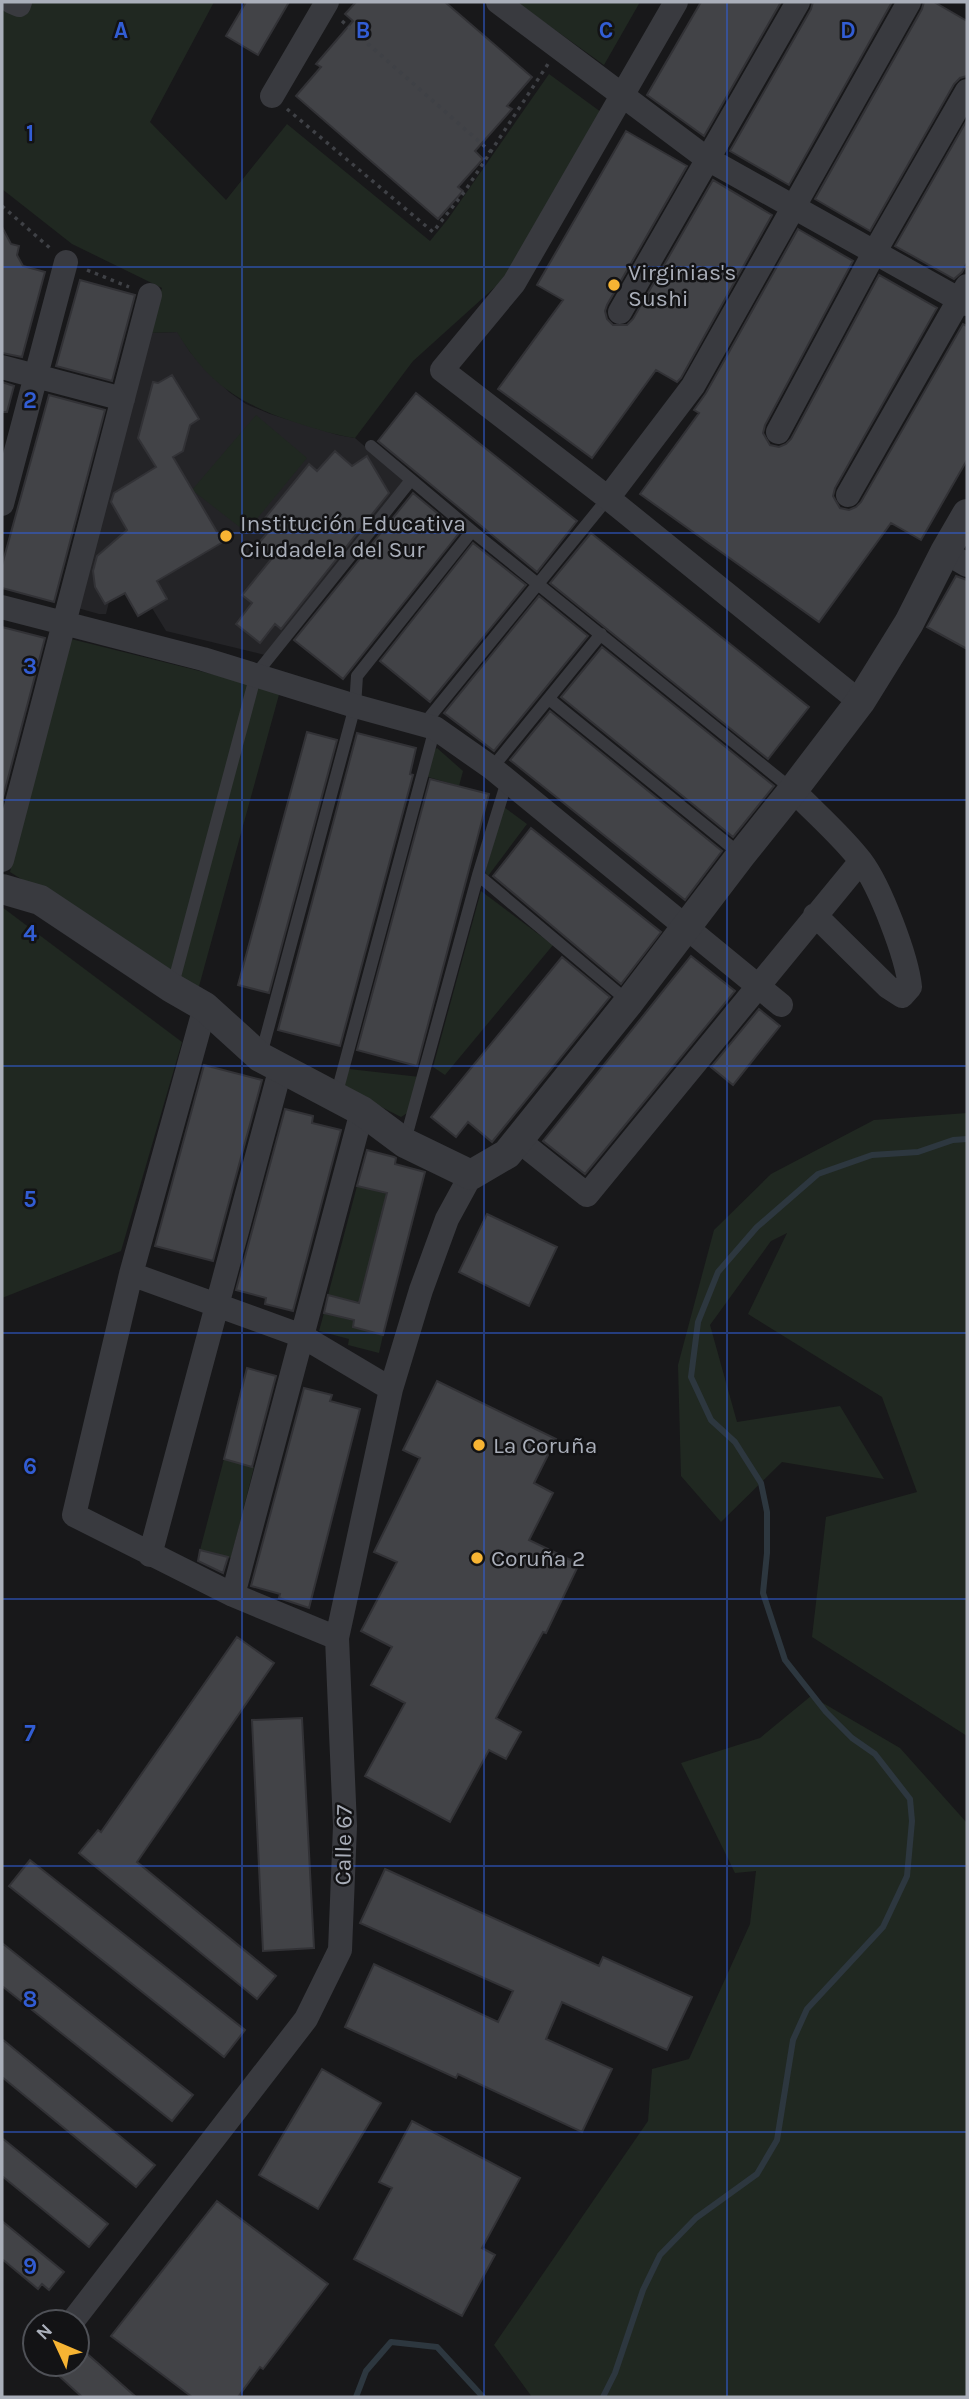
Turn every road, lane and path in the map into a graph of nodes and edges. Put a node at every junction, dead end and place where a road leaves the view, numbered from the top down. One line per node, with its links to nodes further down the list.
1 (12, 2): 2 (street)
2 (20, 2)
3 (498, 2): 8 (street)
4 (676, 2): 10 (street)
5 (798, 2): 13 (street)
6 (909, 2): 14 (street)
7 (326, 4): 11 (street); 12 (path)
8 (558, 49): 10 (street); 12 (path)
9 (967, 91): 15 (street)
10 (621, 95): 13 (street); 27 (street)
11 (272, 96): 12 (path)
12 (491, 152)
13 (706, 158): 14 (street); 19 (street)
14 (791, 208): 15 (street); 27 (street)
15 (874, 253): 18 (street); 23 (street)
16 (66, 262): 21 (street)
17 (150, 295): 22 (street)
18 (965, 297): 26 (street)
19 (620, 312)
20 (2, 367): 21 (street)
21 (36, 375): 22 (street); 28 (street)
22 (123, 399): 34 (street)
23 (778, 432)
24 (371, 446): 25 (lane)
25 (411, 480): 30 (lane); 36 (lane)
26 (848, 495)
27 (608, 498): 32 (lane); 38 (street)
28 (2, 503)
29 (967, 514): 31 (street)
30 (472, 531): 32 (lane); 39 (lane)
31 (956, 558): 38 (street)
32 (537, 583): 35 (lane); 40 (lane)
33 (2, 607): 34 (street)
34 (63, 623): 36 (street); 44 (street)
35 (601, 634): 37 (lane); 42 (lane)
36 (256, 674): 39 (street); 51 (lane)
37 (549, 699): 41 (lane); 43 (lane)
38 (860, 702): 42 (street)
39 (355, 706): 40 (street); 55 (lane)
40 (429, 726): 41 (street); 56 (lane)
41 (499, 775): 46 (lane); 49 (street)
42 (793, 790): 43 (street); 45 (street)
43 (741, 855): 49 (street)
44 (2, 860)
45 (861, 861): 48 (street); 48 (street)
46 (478, 875): 52 (lane); 59 (lane)
47 (2, 889): 51 (street)
48 (815, 915): 50 (street)
49 (687, 926): 50 (street); 52 (street)
50 (758, 986): 53 (street); 58 (street)
51 (172, 988): 54 (street)
52 (629, 1002): 58 (street)
53 (781, 1005)
54 (205, 1007): 55 (street); 61 (street)
55 (271, 1062): 56 (street); 62 (street)
56 (336, 1097): 57 (street)
57 (362, 1111): 59 (street); 63 (street)
58 (518, 1140): 60 (street)
59 (405, 1143): 60 (street)
60 (471, 1174): 64 (street, Calle 67)
61 (131, 1274): 62 (street); 65 (street)
62 (215, 1306): 63 (street); 65 (street)
63 (302, 1336): 64 (street); 66 (street)
64 (391, 1389): 67 (street, Calle 67)
65 (150, 1555): 66 (street)
66 (233, 1595): 67 (street)
67 (337, 1638): 68 (street, Calle 67)
68 (83, 2308)

